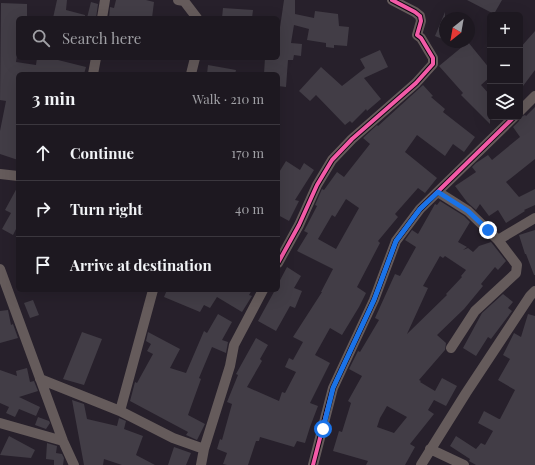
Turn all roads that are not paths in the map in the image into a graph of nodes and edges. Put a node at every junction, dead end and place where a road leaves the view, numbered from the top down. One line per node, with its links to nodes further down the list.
1 (105, 0): 4 (street)
2 (178, 0): 5 (street)
3 (392, 0): 18 (street)
4 (102, 16)
5 (195, 16)
6 (96, 60): 8 (street)
7 (194, 60): 9 (street)
8 (93, 72)
9 (190, 72)
10 (535, 96): 11 (street)
11 (523, 108)
12 (511, 120): 15 (street)
13 (0, 174): 14 (street)
14 (16, 176)
15 (438, 192): 17 (street); 33 (street)
16 (535, 218): 17 (street)
17 (498, 240): 24 (street)
18 (280, 259)
19 (0, 269): 23 (street)
20 (535, 291): 30 (street)
21 (152, 292): 26 (street)
22 (262, 292): 29 (street)
23 (5, 296): 25 (street)
24 (450, 348)
25 (40, 379): 26 (street); 28 (street)
26 (120, 411): 29 (street)
27 (0, 423): 28 (street)
28 (63, 441): 31 (street)
29 (204, 449): 32 (street)
30 (430, 449): 34 (street); 35 (street)
31 (74, 465)
32 (201, 465)
33 (313, 465)
34 (421, 465)
35 (464, 465)

